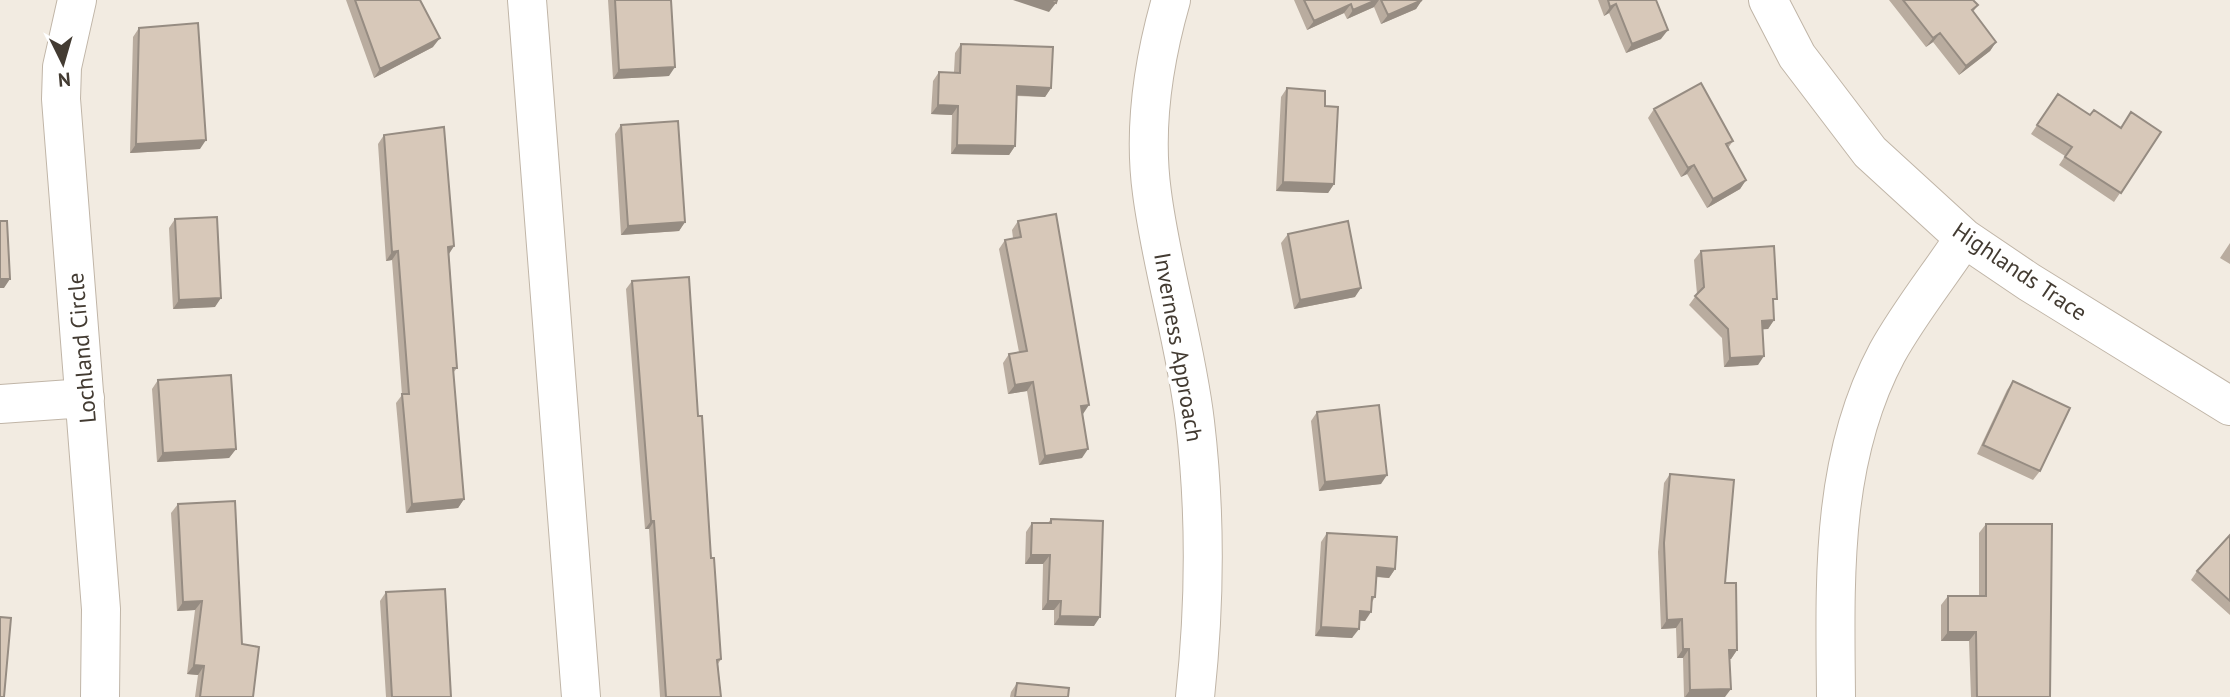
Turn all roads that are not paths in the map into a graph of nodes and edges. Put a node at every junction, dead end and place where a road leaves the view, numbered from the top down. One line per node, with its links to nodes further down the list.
1 (77, 0): 6 (street, Lochland Circle)
2 (527, 0): 10 (street)
3 (1171, 0): 11 (street, Inverness Approach)
4 (1768, 0): 5 (street, Highlands Trace)
5 (1964, 238): 8 (street, Highlands Trace); 12 (street)
6 (85, 398): 7 (street); 9 (street, Lochland Circle)
7 (0, 404)
8 (2230, 406)
9 (100, 697)
10 (581, 697)
11 (1195, 697)
12 (1836, 697)

